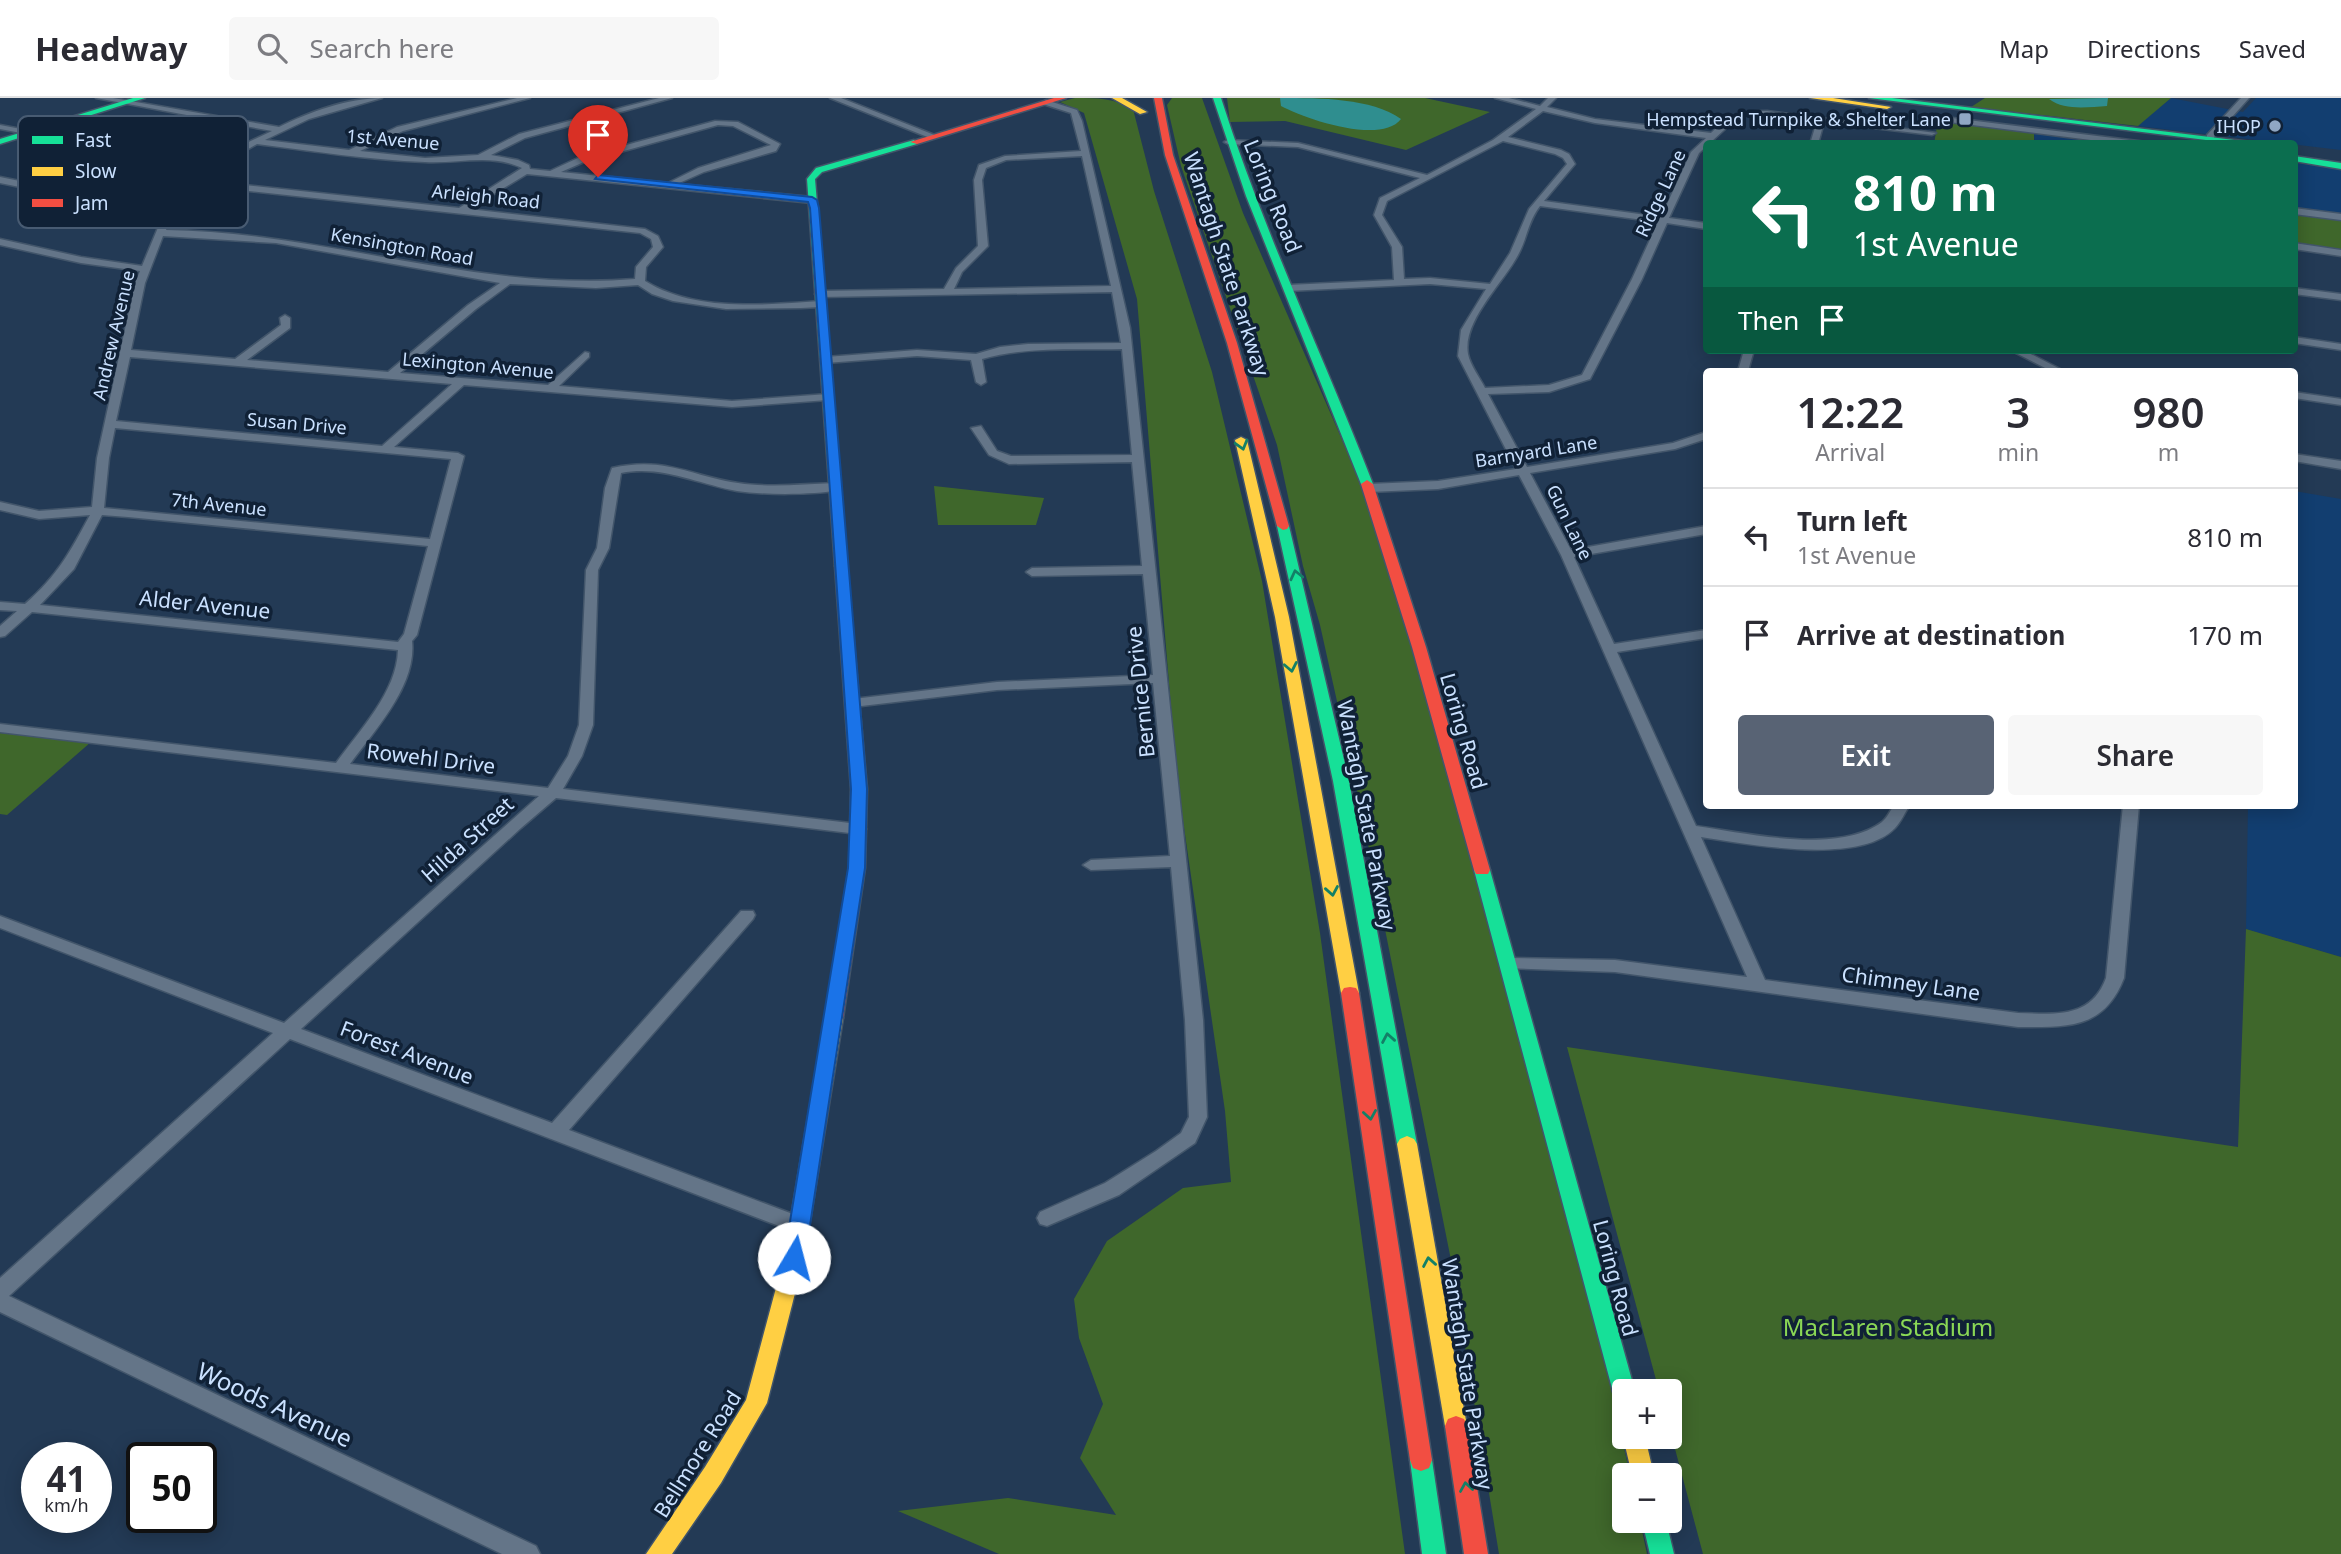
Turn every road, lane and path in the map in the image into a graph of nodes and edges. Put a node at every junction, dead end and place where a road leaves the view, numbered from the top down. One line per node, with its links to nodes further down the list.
1 (100, 98): 13 (street)
2 (378, 98): 26 (street, Andrew Avenue)
3 (522, 98): 47 (street)
4 (668, 98): 50 (street)
5 (834, 98): 30 (street)
6 (1116, 98): 16 (main road)
7 (1217, 98): 43 (main road, Loring Road)
8 (1499, 98): 17 (street)
9 (1552, 98): 17 (street)
10 (1814, 98): 18 (main road)
11 (1873, 98): 18 (main road)
12 (2245, 98): 40 (street)
13 (134, 100): 19 (main road); 20 (street)
14 (1054, 100): 30 (main road, Bellmore Road); 48 (street, Bernice Drive)
15 (1161, 103): 156 (main road, Wantagh State Parkway, one-way to 15)
16 (1142, 105): 27 (main road)
17 (1543, 109): 31 (street); 32 (street)
18 (1937, 112): 21 (main road); 28 (street); 33 (street); 38 (main road)
19 (82, 116)
20 (211, 116)
21 (1980, 117): 33 (main road); 39 (main road)
22 (1821, 120): 28 (street, Ridge Lane); 31 (street, Ridge Lane); 35 (street)
23 (248, 124): 26 (street)
24 (0, 127): 25 (street)
25 (18, 130)
26 (279, 130): 42 (street, Andrew Avenue)
27 (1146, 132)
28 (1932, 133): 36 (street)
29 (18, 136): 41 (main road)
30 (933, 136): 64 (main road, Bellmore Road)
31 (1712, 136): 34 (street, Ridge Lane)
32 (1501, 138): 58 (street); 65 (street, Gun Lane)
33 (2112, 139): 37 (street)
34 (1708, 140)
35 (1815, 140)
36 (1931, 140)
37 (2119, 140)
38 (2198, 140)
39 (2198, 140)
40 (2208, 140)
41 (0, 142)
42 (257, 142): 45 (street, Andrew Avenue); 47 (street, 1st Avenue)
43 (1228, 142): 58 (street); 81 (main road, Loring Road)
44 (1703, 144): 69 (street, Ridge Lane)
45 (248, 146)
46 (2298, 148): 49 (main road)
47 (351, 152): 50 (street, 1st Avenue)
48 (1085, 153): 82 (street, Bernice Drive); 83 (street)
49 (2341, 153)
50 (481, 156): 56 (street, 1st Avenue)
51 (2298, 158): 53 (main road)
52 (2298, 159): 55 (main road)
53 (2341, 160)
54 (1155, 166): 62 (main road, Wantagh State Parkway)
55 (2341, 166)
56 (525, 171): 57 (street, 1st Avenue); 66 (street)
57 (552, 173): 61 (street, 1st Avenue); 61 (street)
58 (1426, 177): 79 (street)
59 (0, 180): 60 (street)
60 (18, 184)
61 (670, 184): 64 (street, 1st Avenue)
62 (1163, 187)
63 (248, 188): 66 (street, Arleigh Road)
64 (812, 200): 86 (main road, Bellmore Road)
65 (1538, 203): 69 (street); 80 (street, Gun Lane)
66 (462, 210): 78 (street, Arleigh Road)
67 (2298, 212): 68 (street)
68 (2341, 217)
69 (1664, 220): 70 (street); 102 (street, Ridge Lane)
70 (1703, 226)
71 (162, 228): 72 (street, Andrew Avenue)
72 (160, 233): 76 (street, Andrew Avenue); 77 (street, Kensington Road)
73 (0, 242): 76 (street)
74 (2298, 247): 75 (street)
75 (2341, 253)
76 (145, 269): 91 (street, Andrew Avenue)
77 (511, 279): 78 (street, Kensington Road); 98 (street)
78 (640, 282): 86 (street)
79 (1399, 282): 80 (street); 81 (street)
80 (1493, 287): 102 (street, Gun Lane)
81 (1288, 288): 116 (main road, Loring Road)
82 (1117, 289): 83 (street); 89 (street, Bernice Drive)
83 (948, 291): 86 (street)
84 (2298, 292): 85 (street)
85 (2341, 297)
86 (820, 299): 95 (main road, Bellmore Road)
87 (285, 318): 96 (street)
88 (2298, 341): 90 (street)
89 (1126, 346): 94 (street); 111 (street, Bernice Drive)
90 (2341, 346)
91 (125, 353): 96 (street, Lexington Avenue); 107 (street, Andrew Avenue)
92 (2023, 354): 97 (street)
93 (585, 355): 101 (street)
94 (976, 357): 95 (street); 100 (street)
95 (826, 360): 104 (main road, Bellmore Road)
96 (238, 362): 98 (street, Lexington Avenue)
97 (2049, 368)
98 (391, 375): 99 (street, Lexington Avenue)
99 (462, 381): 101 (street, Lexington Avenue); 110 (street)
100 (981, 382)
101 (551, 388): 104 (street, Lexington Avenue)
102 (1482, 391): 114 (street, Gun Lane)
103 (2298, 396): 105 (street)
104 (828, 397): 115 (main road, Bellmore Road)
105 (2341, 402)
106 (1236, 422): 155 (main road, one-way to 155)
107 (111, 424): 110 (street, Susan Drive); 118 (street, Andrew Avenue)
108 (977, 428): 111 (street)
109 (1703, 436): 114 (street, Barnyard Lane)
110 (385, 449): 120 (street, Susan Drive)
111 (1137, 458): 122 (street, Bernice Drive)
112 (2298, 458): 113 (street)
113 (2341, 465)
114 (1525, 471): 116 (street, Barnyard Lane); 121 (street, Gun Lane)
115 (835, 487): 131 (main road, Bellmore Road); 134 (street, Hilda Street)
116 (1369, 488): 143 (main road, Loring Road)
117 (0, 506): 118 (street, 7th Avenue)
118 (98, 511): 120 (street, 7th Avenue); 125 (street, Andrew Avenue)
119 (1703, 531): 121 (street)
120 (435, 543): 128 (street)
121 (1567, 555): 129 (street, Gun Lane)
122 (1148, 570): 123 (street); 130 (street, Bernice Drive)
123 (1032, 572)
124 (0, 606): 125 (street, Alder Avenue)
125 (27, 608): 126 (street, Andrew Avenue); 128 (street, Alder Avenue)
126 (0, 634)
127 (1703, 634): 129 (street)
128 (406, 646): 133 (street)
129 (1609, 649): 138 (street, Gun Lane)
130 (1159, 679): 131 (street); 139 (street, Bernice Drive)
131 (853, 703): 137 (main road, Bellmore Road)
132 (0, 728): 133 (street, Rowehl Drive)
133 (340, 768): 134 (street, Rowehl Drive)
134 (552, 794): 137 (street, Rowehl Drive); 145 (street, Hilda Street)
135 (1901, 809): 138 (street)
136 (2132, 809): 144 (street, Chimney Lane)
137 (858, 829): 148 (main road, Bellmore Road)
138 (1690, 830): 144 (street, Gun Lane)
139 (1178, 861): 140 (street); 147 (street, Bernice Drive)
140 (1091, 865)
141 (747, 915): 146 (street)
142 (0, 922): 145 (street, Forest Avenue)
143 (1509, 964): 144 (street, Chimney Lane); 151 (main road, Loring Road)
144 (1759, 985)
145 (287, 1030): 146 (street, Forest Avenue); 149 (street, Hilda Street)
146 (556, 1132): 148 (street, Forest Avenue)
147 (1047, 1218)
148 (799, 1225): 154 (main road, Bellmore Road)
149 (0, 1291)
150 (0, 1302): 153 (street, Woods Avenue)
151 (1621, 1379)
152 (1657, 1533): 157 (main road)
153 (528, 1554)
154 (658, 1554)
155 (1434, 1554)
156 (1476, 1554)
157 (1662, 1554)

